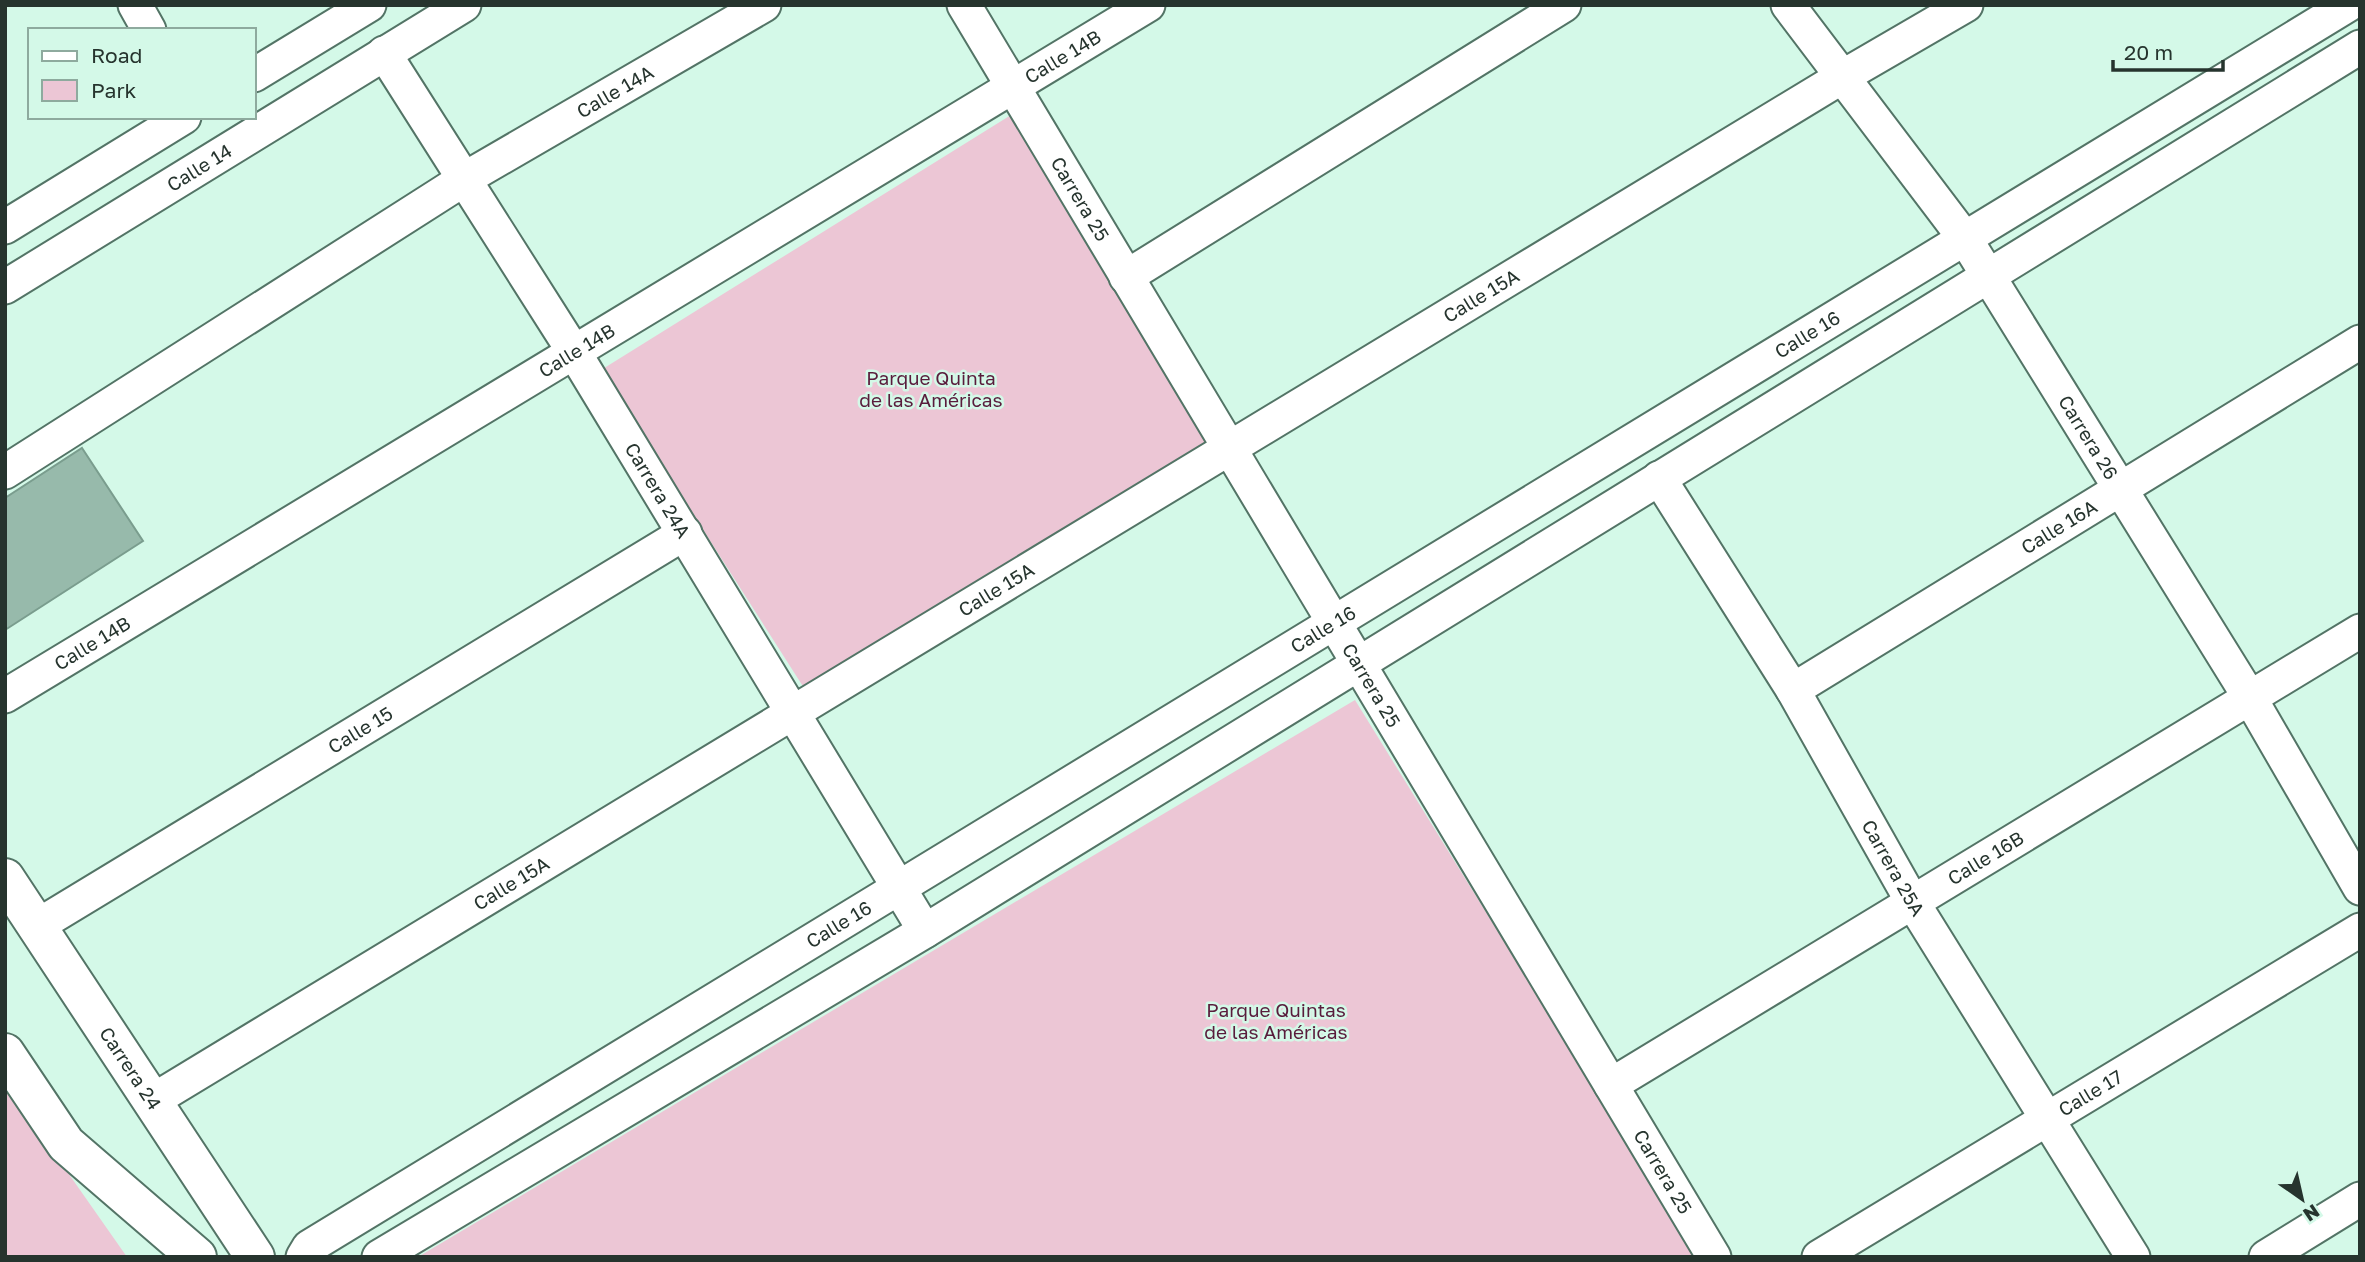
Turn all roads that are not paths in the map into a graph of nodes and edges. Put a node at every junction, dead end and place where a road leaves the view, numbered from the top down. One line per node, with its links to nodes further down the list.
1 (135, 5): 11 (street)
2 (369, 5): 14 (street)
3 (464, 5): 13 (street, Calle 14)
4 (764, 5): 18 (street, Calle 14A)
5 (964, 5): 16 (street, Carrera 25)
6 (1147, 5): 16 (street, Calle 14B)
7 (1564, 5): 22 (street)
8 (1788, 5): 15 (street, Carrera 26)
9 (1966, 5): 15 (street, Calle 15A)
10 (2348, 5): 20 (street, Calle 16)
11 (148, 28)
12 (2360, 47): 21 (street)
13 (384, 53): 18 (street, Carrera 24A); 23 (street, Calle 14)
14 (256, 74)
15 (1842, 77): 20 (street, Carrera 26); 26 (street, Calle 15A)
16 (1013, 87): 22 (street, Carrera 25); 25 (street, Calle 14B)
17 (181, 119): 19 (street)
18 (466, 178): 25 (street, Carrera 24A); 27 (street, Calle 14A)
19 (5, 227)
20 (1966, 240): 21 (street, Carrera 26); 31 (street, Calle 16)
21 (1986, 276): 28 (street); 29 (street, Carrera 26)
22 (1126, 277): 26 (street, Carrera 25)
23 (5, 287)
24 (2360, 342): 29 (street, Calle 16A)
25 (574, 352): 30 (street, Carrera 24A); 35 (street, Calle 14B)
26 (1229, 449): 31 (street, Carrera 25); 37 (street, Calle 15A)
27 (5, 472)
28 (1659, 478): 33 (street); 34 (street, Carrera 25A)
29 (2121, 489): 34 (street, Calle 16A); 36 (street, Carrera 26)
30 (685, 533): 37 (street, Carrera 24A); 42 (street, Calle 15)
31 (1334, 623): 33 (street, Carrera 25); 40 (street, Calle 16)
32 (2360, 631): 36 (street, Calle 16B)
33 (1357, 663): 44 (street); 46 (street, Carrera 25)
34 (1793, 690): 41 (street, Carrera 25A)
35 (5, 696)
36 (2249, 698): 39 (street, Carrera 26); 41 (street, Calle 16B)
37 (794, 712): 40 (street, Carrera 24A); 47 (street, Calle 15A)
38 (5, 878): 42 (street, Carrera 24)
39 (2360, 888)
40 (898, 890): 44 (street, Carrera 24A); 52 (street, Calle 16)
41 (1913, 903): 46 (street, Calle 16B); 48 (street, Carrera 25A)
42 (37, 926): 47 (street, Carrera 24)
43 (2360, 930): 48 (street, Calle 17)
44 (925, 931): 53 (street)
45 (5, 1053): 50 (street)
46 (1611, 1085): 54 (street, Carrera 25)
47 (152, 1101): 51 (street, Carrera 24)
48 (2046, 1118): 55 (street, Calle 17); 56 (street, Carrera 25A)
49 (2360, 1199): 57 (street)
50 (197, 1257)
51 (255, 1257)
52 (303, 1257)
53 (379, 1257)
54 (1714, 1257)
55 (1819, 1257)
56 (2133, 1257)
57 (2266, 1257)

